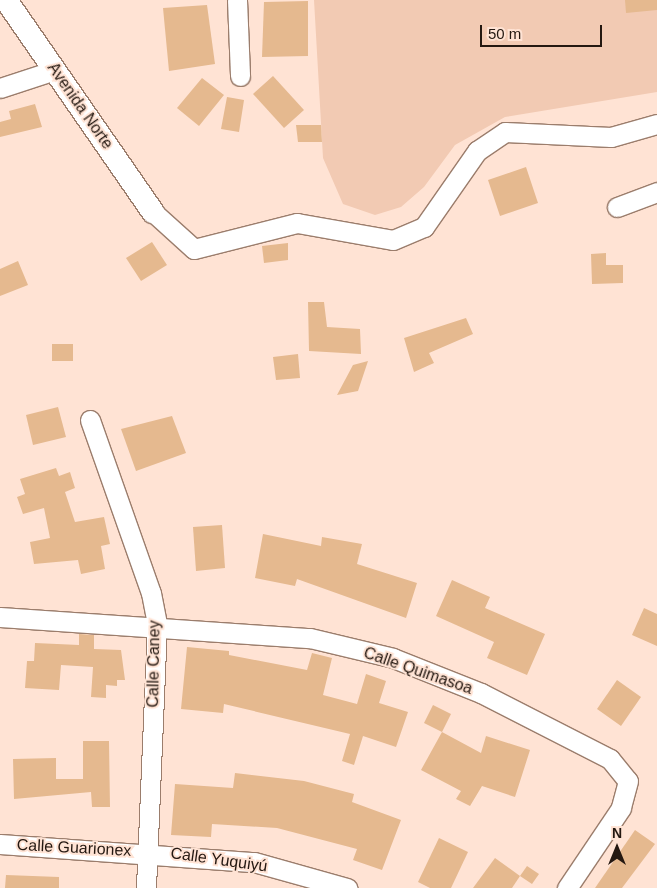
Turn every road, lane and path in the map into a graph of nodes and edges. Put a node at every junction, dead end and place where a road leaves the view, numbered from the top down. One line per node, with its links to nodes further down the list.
1 (6, 0): 3 (street, Avenida Norte)
2 (237, 0): 4 (street)
3 (54, 70): 5 (street); 9 (street, Avenida Norte)
4 (240, 76)
5 (0, 88)
6 (657, 124): 9 (street)
7 (657, 192): 8 (street)
8 (617, 206)
9 (153, 212)
10 (90, 420): 12 (street, Calle Caney)
11 (0, 617): 12 (street, Calle Quimasoa)
12 (157, 625): 14 (street, Calle Caney); 17 (street, Calle Quimasoa)
13 (0, 844): 14 (street, Calle Guarionex)
14 (149, 852): 15 (street, Calle Caney); 16 (street, Calle Yuquiyú)
15 (146, 888)
16 (347, 888)
17 (567, 888)

